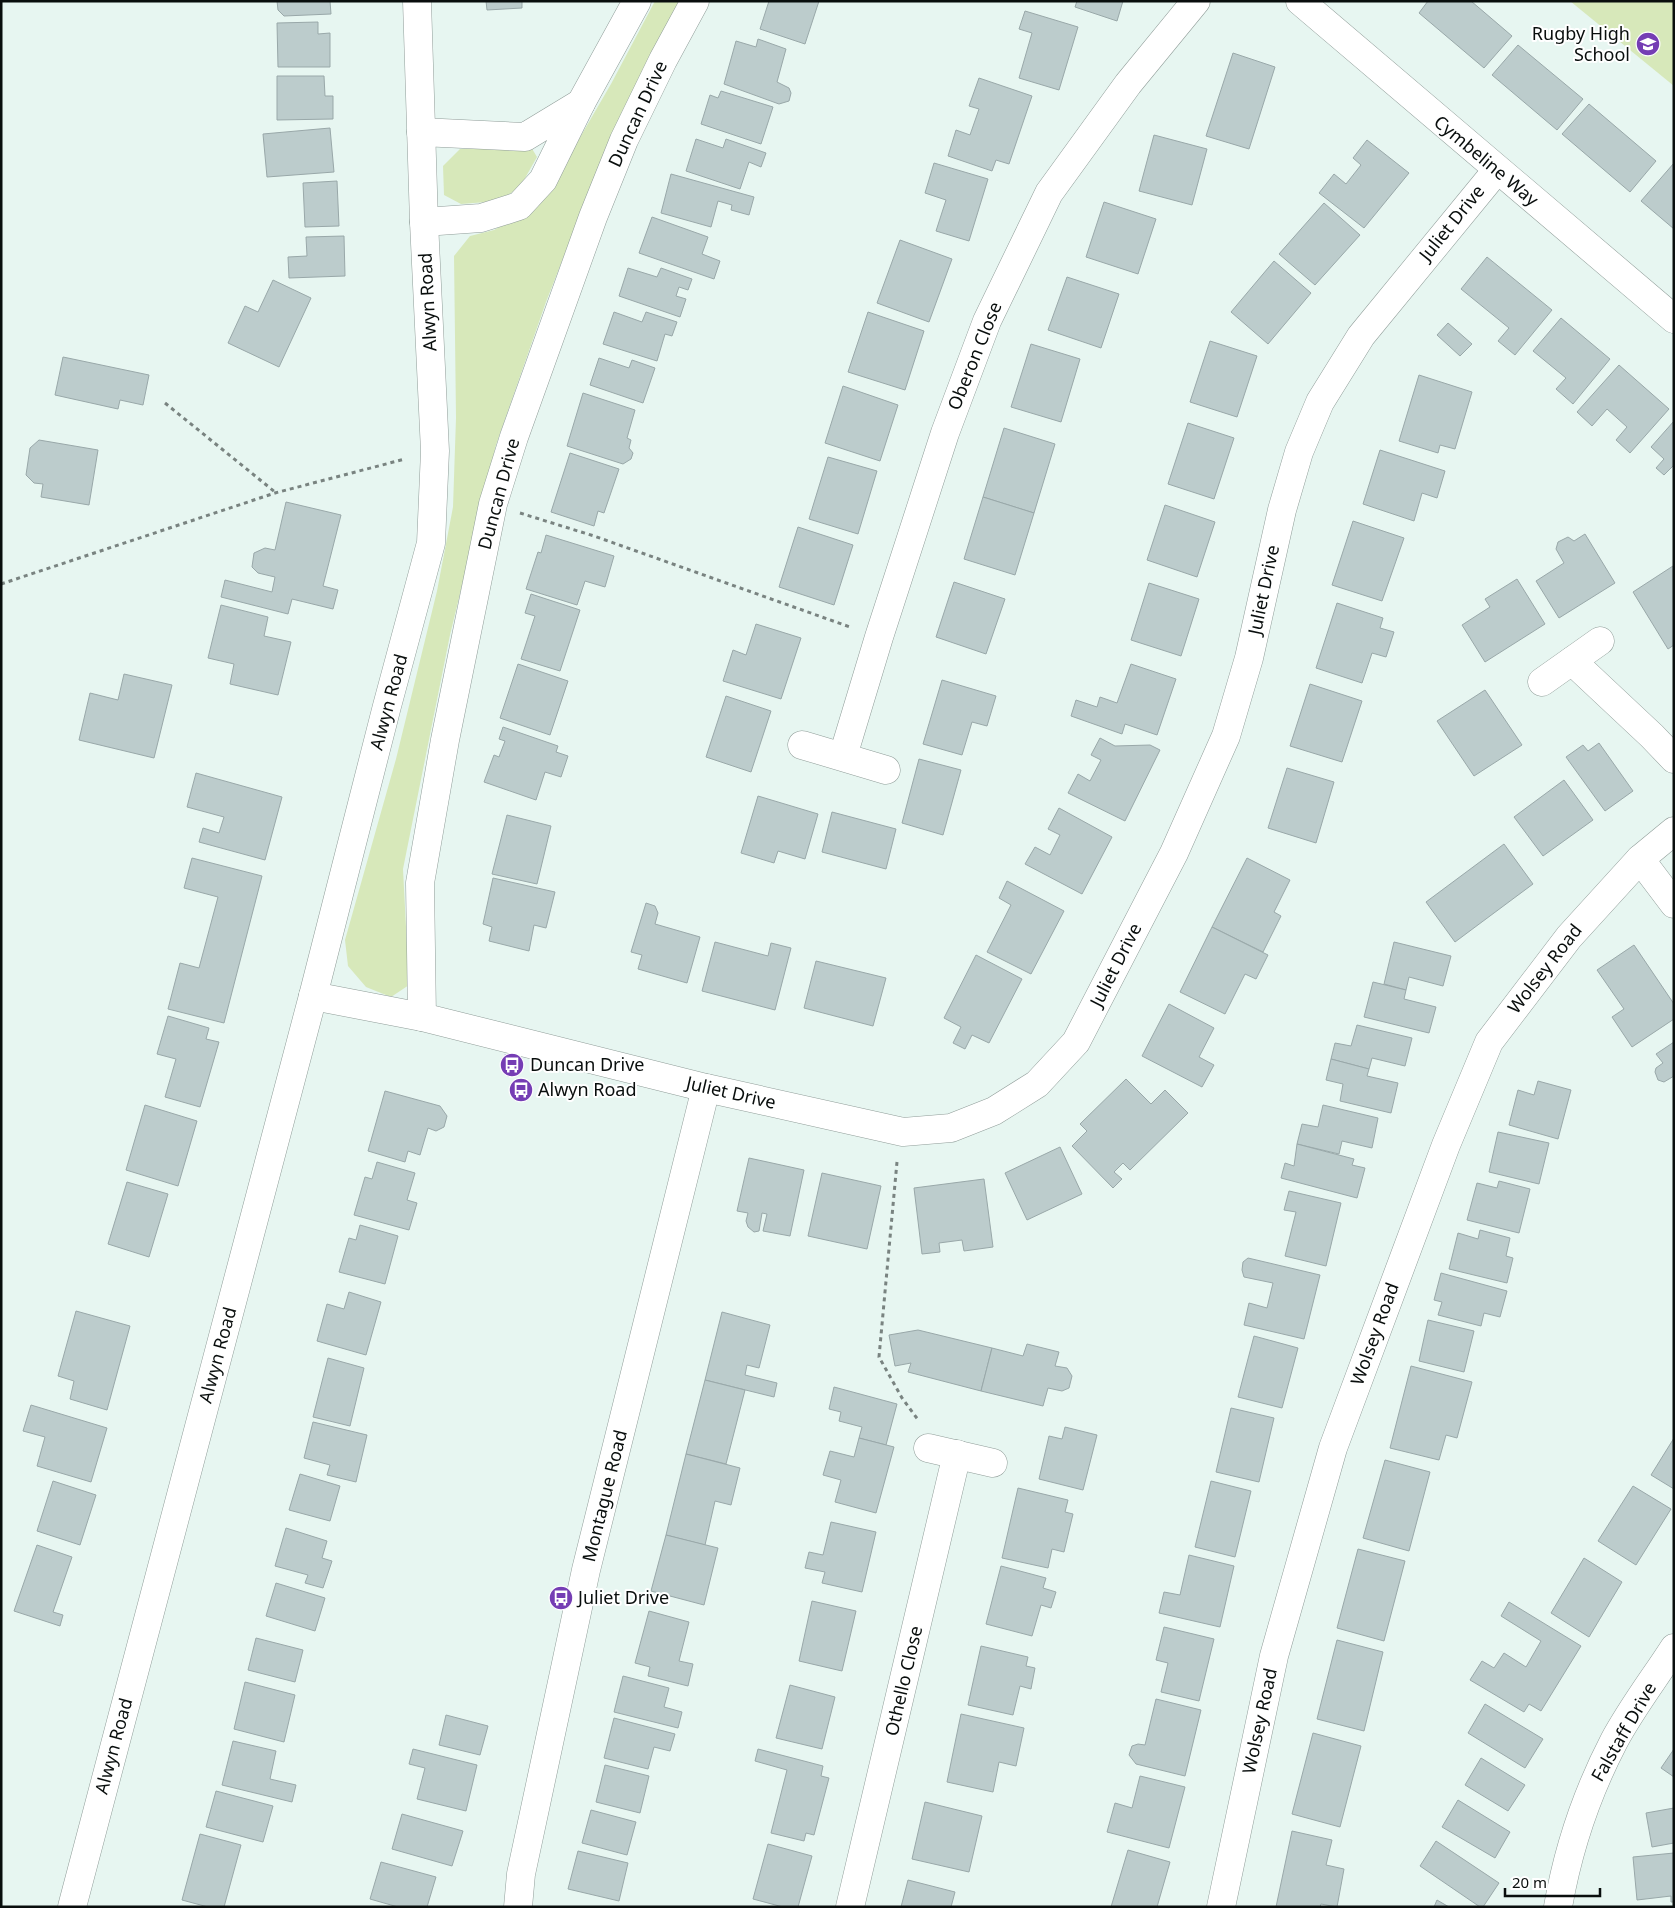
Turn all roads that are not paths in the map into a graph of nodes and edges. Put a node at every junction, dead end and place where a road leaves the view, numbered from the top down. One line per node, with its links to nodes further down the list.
1 (417, 1): 7 (street, Alwyn Road)
2 (637, 1): 6 (street)
3 (695, 1): 22 (street, Duncan Drive)
4 (1196, 1): 15 (street, Oberon Close)
5 (1300, 1): 8 (street, Cymbeline Way)
6 (581, 103): 7 (street); 9 (street)
7 (421, 132): 9 (street, Alwyn Road)
8 (1497, 170): 10 (street, Cymbeline Way); 23 (street, Juliet Drive)
9 (424, 222): 21 (street, Alwyn Road)
10 (1674, 320)
11 (1600, 641): 12 (street)
12 (1572, 661): 13 (street); 16 (street)
13 (1542, 682)
14 (802, 745): 15 (street)
15 (843, 756): 17 (street)
16 (1674, 759)
17 (886, 770)
18 (1674, 831): 19 (street, Wolsey Road)
19 (1640, 859): 20 (street); 31 (street, Wolsey Road)
20 (1674, 904)
21 (313, 996): 22 (street, Juliet Drive); 28 (street, Alwyn Road)
22 (422, 1017): 23 (street, Juliet Drive)
23 (706, 1088): 29 (street, Montague Road)
24 (928, 1448): 25 (street)
25 (957, 1454): 26 (street); 30 (street, Othello Close)
26 (993, 1463)
27 (1674, 1648): 32 (street, Falstaff Drive)
28 (72, 1907)
29 (518, 1907)
30 (850, 1907)
31 (1221, 1907)
32 (1558, 1907)

